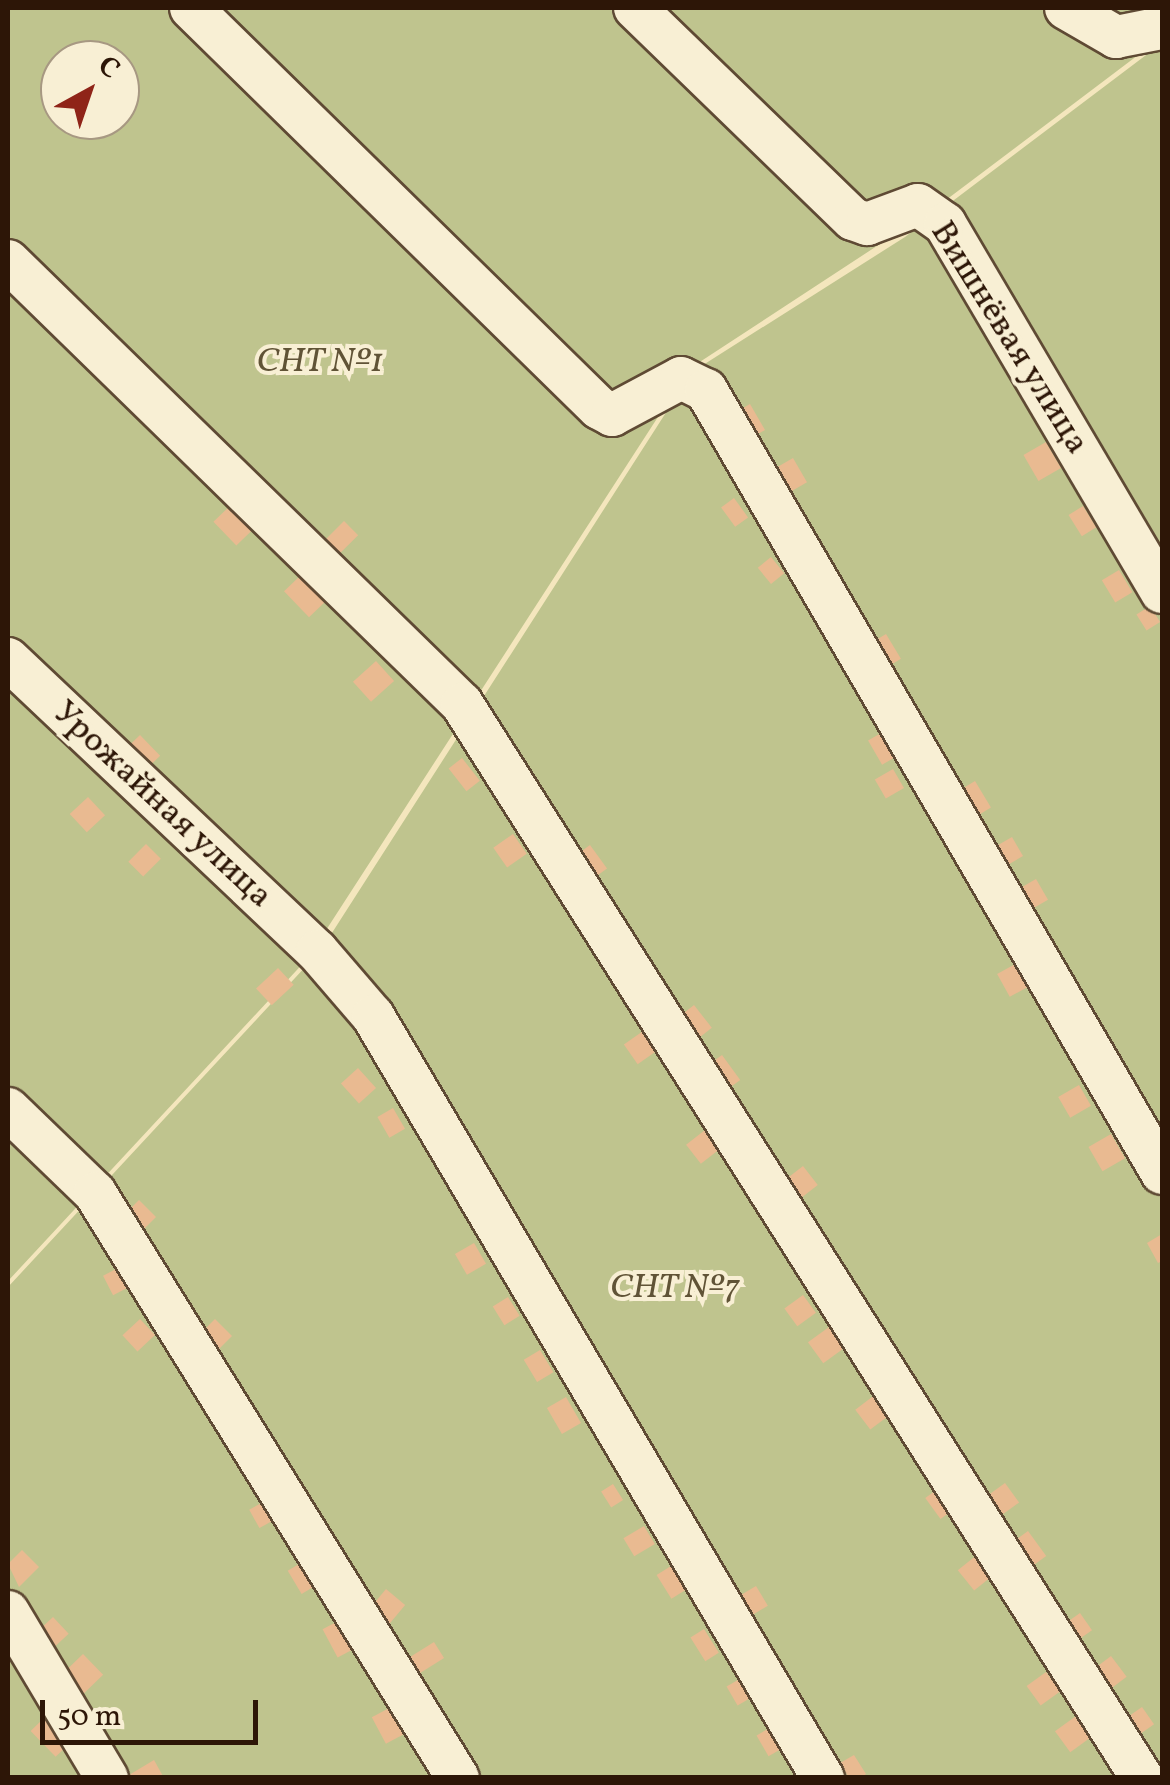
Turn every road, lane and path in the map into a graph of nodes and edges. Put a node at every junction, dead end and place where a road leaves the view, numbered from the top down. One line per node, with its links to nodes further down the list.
1 (191, 8): 9 (street)
2 (635, 8): 6 (street, Вишнёвая улица)
3 (1066, 8): 4 (street)
4 (1162, 28)
5 (8, 261): 14 (street)
6 (1162, 592)
7 (8, 660): 13 (street, Урожайная улица)
8 (8, 1109): 12 (street)
9 (1162, 1174)
10 (8, 1612): 11 (street)
11 (108, 1778)
12 (458, 1778)
13 (823, 1778)
14 (1142, 1778)

